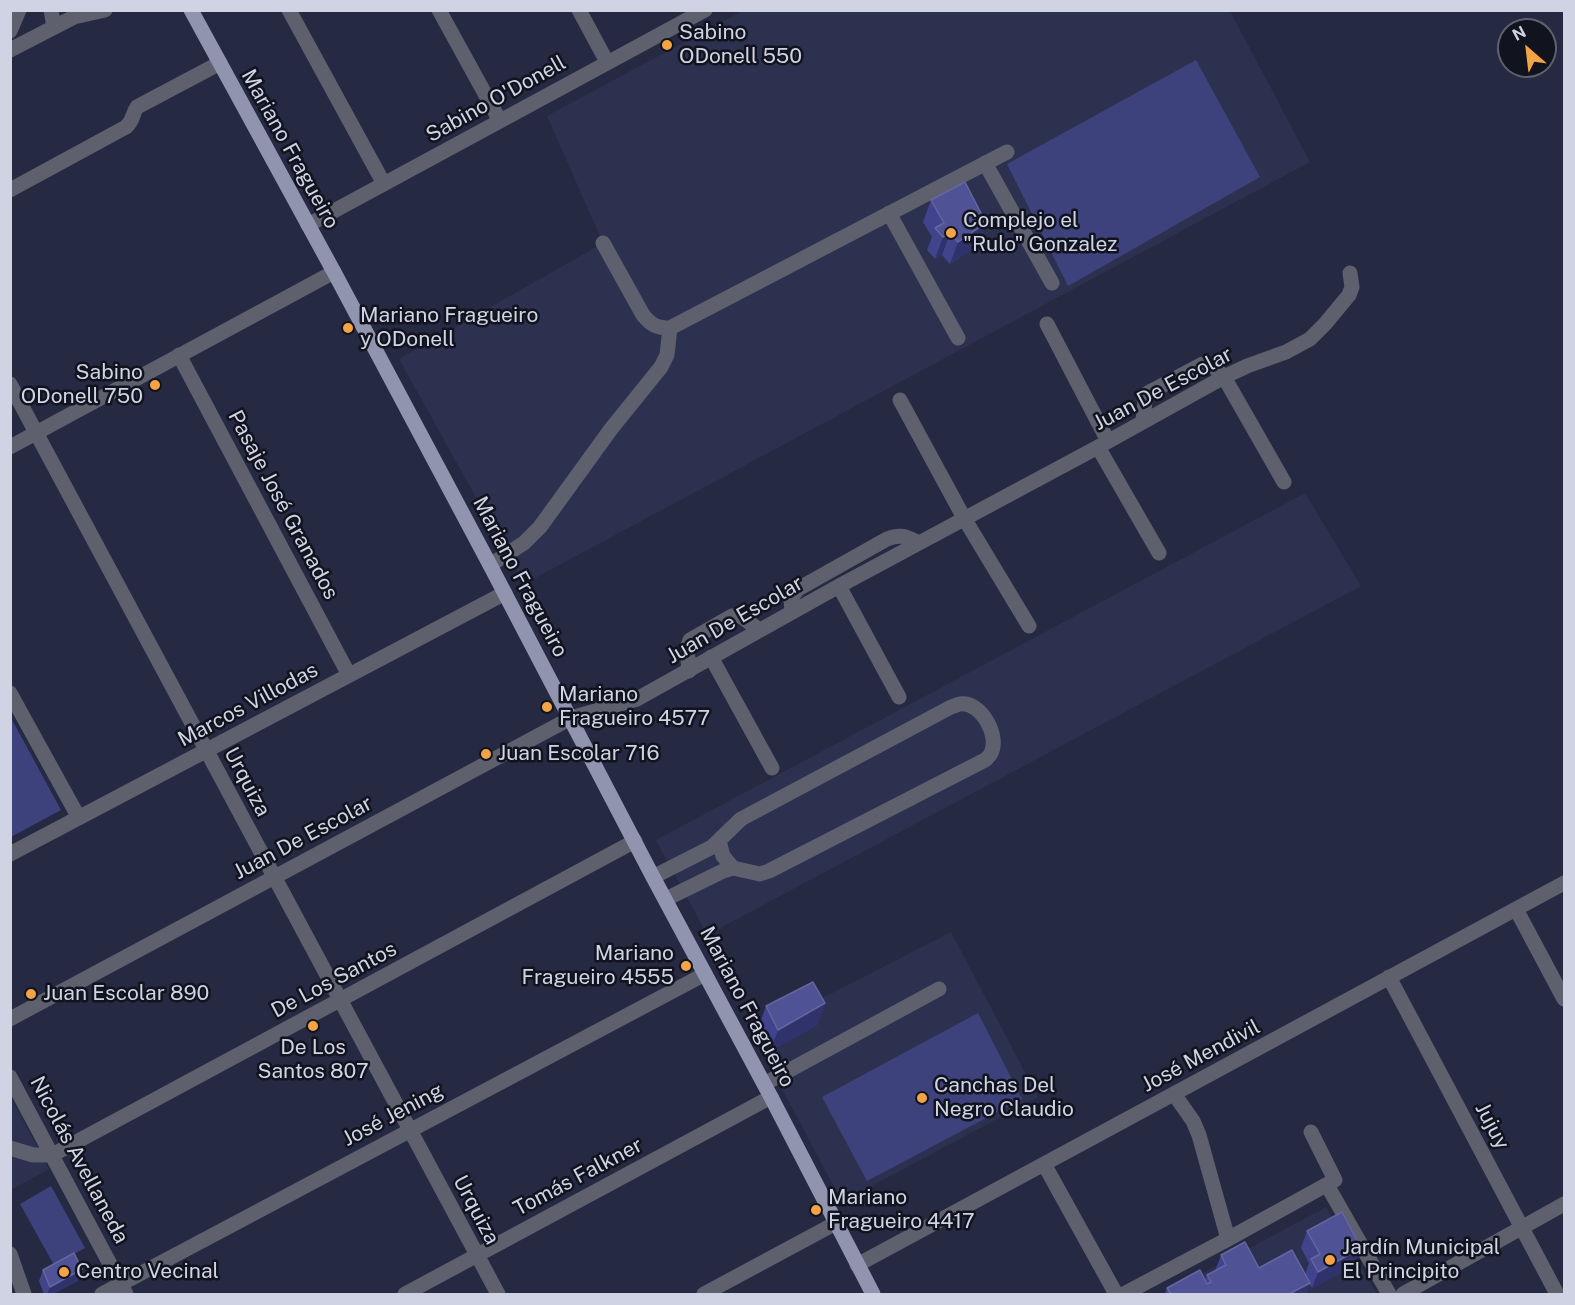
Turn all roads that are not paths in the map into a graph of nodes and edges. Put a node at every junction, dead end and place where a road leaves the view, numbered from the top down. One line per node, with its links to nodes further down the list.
1 (19, 10): 10 (street)
2 (51, 10): 9 (street)
3 (105, 10): 9 (street)
4 (191, 10): 13 (main road, Mariano Fragueiro)
5 (289, 10): 17 (street)
6 (439, 10): 14 (street)
7 (579, 10): 12 (street)
8 (705, 10): 12 (street, Sabino O'Donell)
9 (54, 27): 11 (street)
10 (10, 31)
11 (10, 50)
12 (607, 62): 14 (street, Sabino O'Donell)
13 (220, 63): 18 (street); 20 (main road, Mariano Fragueiro)
14 (500, 121): 17 (street, Sabino O'Donell)
15 (1007, 152): 16 (street)
16 (985, 163): 19 (street); 24 (street)
17 (384, 184): 20 (street, Sabino O'Donell)
18 (10, 190)
19 (889, 213): 26 (street); 27 (street)
20 (308, 225): 22 (main road, Mariano Fragueiro)
21 (603, 243): 26 (street)
22 (334, 272): 28 (street); 40 (main road, Mariano Fragueiro)
23 (1350, 273): 29 (street, Juan De Escolar)
24 (1052, 283)
25 (1047, 324): 34 (street)
26 (670, 328): 40 (street)
27 (958, 338)
28 (179, 356): 33 (street); 48 (street, Pasaje José Granados)
29 (1224, 377): 32 (street, Juan De Escolar); 32 (street); 36 (street)
30 (10, 384): 33 (street, Urquiza)
31 (900, 400): 37 (street)
32 (1143, 421): 34 (street, Juan De Escolar)
33 (37, 433): 35 (street); 52 (street, Urquiza)
34 (1103, 444): 37 (street, Juan De Escolar); 39 (street)
35 (10, 447)
36 (1284, 482)
37 (964, 518): 38 (street, Juan De Escolar); 44 (street)
38 (918, 543): 41 (street, Juan De Escolar); 43 (street)
39 (1159, 553)
40 (490, 565): 42 (main road, Mariano Fragueiro)
41 (839, 586): 43 (street, Juan De Escolar); 50 (street)
42 (505, 593): 48 (street, Marcos Villodas); 51 (main road, Mariano Fragueiro)
43 (792, 612): 45 (street, Juan De Escolar)
44 (1029, 626)
45 (759, 630): 46 (street, Juan De Escolar); 47 (street)
46 (711, 657): 47 (street, Juan De Escolar); 53 (street)
47 (689, 671): 51 (street, Juan De Escolar)
48 (349, 675): 52 (street, Marcos Villodas)
49 (10, 693): 54 (street)
50 (899, 697)
51 (571, 718): 55 (main road, Mariano Fragueiro); 59 (street, Juan De Escolar)
52 (207, 751): 54 (street, Marcos Villodas); 59 (street, Urquiza)
53 (772, 768)
54 (79, 818): 57 (street, Marcos Villodas)
55 (635, 841): 60 (main road, Mariano Fragueiro); 68 (street, De Los Santos)
56 (719, 841): 58 (street); 58 (street); 60 (street)
57 (10, 854)
58 (733, 868): 62 (street)
59 (274, 877): 68 (street, Urquiza); 69 (street, Juan De Escolar)
60 (653, 877): 62 (main road, Mariano Fragueiro)
61 (1564, 883): 63 (street, José Mendivil)
62 (666, 899): 64 (main road, Mariano Fragueiro)
63 (1516, 909): 65 (street, José Mendivil); 67 (street)
64 (705, 974): 71 (main road, Mariano Fragueiro); 73 (street, José Jening)
65 (1389, 977): 72 (street, José Mendivil); 81 (street, Jujuy)
66 (939, 989): 71 (street, Tomás Falkner)
67 (1564, 999)
68 (340, 1000): 73 (street, Urquiza); 76 (street, De Los Santos)
69 (10, 1019)
70 (10, 1077): 76 (street, Nicolás Avellaneda)
71 (768, 1091): 80 (main road, Mariano Fragueiro); 84 (street, Tomás Falkner)
72 (1174, 1094): 77 (street, José Mendivil); 82 (street)
73 (410, 1130): 84 (street, Urquiza); 86 (street, José Jening)
74 (1311, 1132): 78 (street)
75 (10, 1148): 76 (street)
76 (52, 1155): 86 (street, Nicolás Avellaneda)
77 (1044, 1164): 85 (street, José Mendivil); 93 (street)
78 (1327, 1185): 82 (street); 95 (street)
79 (1564, 1204): 81 (street)
80 (836, 1223): 85 (main road, Mariano Fragueiro); 91 (street)
81 (1521, 1227): 96 (street); 97 (street, Jujuy)
82 (1228, 1239): 94 (street)
83 (10, 1254): 87 (street)
84 (477, 1256): 89 (street, Tomás Falkner); 90 (street, Urquiza)
85 (857, 1265): 92 (main road, Mariano Fragueiro)
86 (124, 1289): 88 (street, José Jening)
87 (24, 1294)
88 (102, 1294)
89 (405, 1294)
90 (498, 1294)
91 (704, 1294)
92 (873, 1294)
93 (1116, 1294)
94 (1124, 1294)
95 (1389, 1294)
96 (1403, 1294)
97 (1557, 1294)

